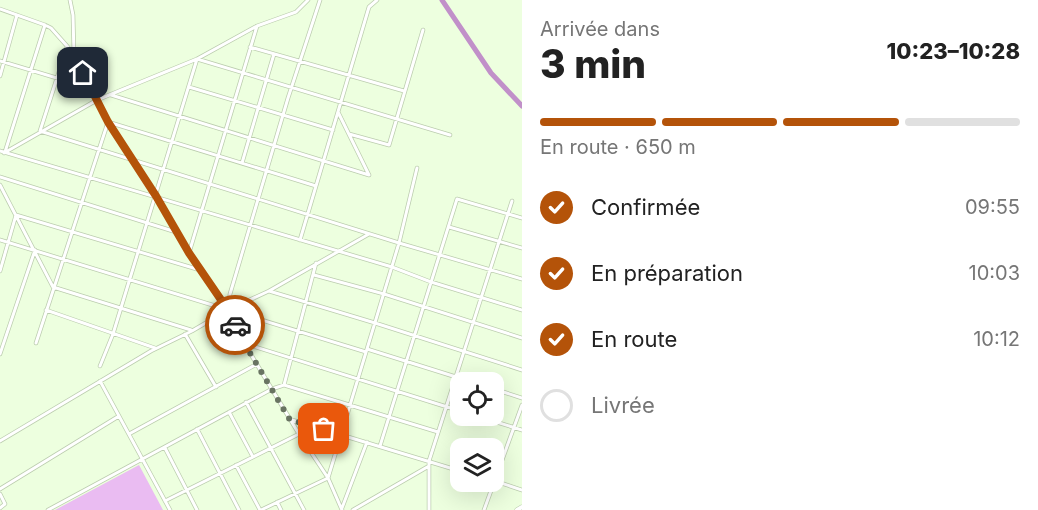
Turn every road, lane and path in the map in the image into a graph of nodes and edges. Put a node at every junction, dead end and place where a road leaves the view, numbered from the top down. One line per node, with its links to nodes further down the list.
1 (70, 0): 13 (street)
2 (308, 0): 8 (street)
3 (320, 0): 16 (street)
4 (377, 0): 19 (street)
5 (0, 9): 6 (street)
6 (17, 15): 7 (street); 15 (street)
7 (45, 25): 10 (street); 17 (street)
8 (257, 26): 11 (street); 14 (street)
9 (423, 30): 26 (street)
10 (67, 46): 13 (street); 21 (street)
11 (250, 47): 12 (street); 18 (street)
12 (274, 54): 16 (street); 22 (street)
13 (75, 57): 24 (street)
14 (197, 59): 18 (street); 23 (street); 27 (street)
15 (2, 61): 17 (street); 20 (street)
16 (300, 62): 19 (street); 25 (street)
17 (30, 70): 21 (street); 46 (street)
18 (242, 73): 22 (street); 28 (street)
19 (349, 75): 26 (street); 30 (street)
20 (0, 76)
21 (57, 78): 24 (street); 39 (street)
22 (266, 81): 25 (street); 31 (street)
23 (189, 87): 28 (street); 34 (street)
24 (92, 88): 29 (street)
25 (291, 88): 30 (street); 33 (street)
26 (405, 92): 35 (street)
27 (110, 95): 29 (street); 34 (street)
28 (235, 99): 31 (street); 37 (street)
29 (97, 100): 36 (street); 39 (street)
30 (340, 104): 32 (street); 35 (street)
31 (259, 107): 33 (street); 42 (street)
32 (338, 112): 38 (street); 40 (street)
33 (283, 114): 38 (street); 44 (street)
34 (180, 117): 37 (street); 43 (street)
35 (396, 119): 40 (street); 41 (street)
36 (108, 122): 43 (street); 45 (street); 48 (street)
37 (225, 130): 42 (street); 47 (street)
38 (333, 130): 49 (street)
39 (40, 131): 45 (street); 46 (street)
40 (349, 134): 49 (street)
41 (450, 135)
42 (249, 138): 44 (street); 50 (street)
43 (172, 142): 47 (street); 52 (street)
44 (274, 146): 49 (street); 53 (street)
45 (99, 149): 48 (street); 55 (street)
46 (2, 152): 55 (street)
47 (217, 156): 50 (street); 56 (street)
48 (132, 159): 52 (street); 59 (street)
49 (323, 161): 58 (street)
50 (242, 163): 53 (street)
51 (417, 168): 78 (street)
52 (164, 169): 56 (street); 59 (street)
53 (266, 171): 58 (street); 60 (street)
54 (0, 177): 62 (street)
55 (90, 177): 59 (street); 62 (street)
56 (209, 183): 60 (street); 63 (street)
57 (0, 185): 65 (street)
58 (316, 186): 64 (street)
59 (156, 196): 63 (street); 68 (street); 72 (street)
60 (258, 198): 64 (street); 69 (street)
61 (512, 201): 66 (street)
62 (81, 204): 68 (street); 71 (street)
63 (201, 210): 69 (street); 83 (street)
64 (308, 214): 73 (street); 75 (street)
65 (15, 215): 71 (street); 77 (street); 80 (street)
66 (508, 215): 67 (street); 70 (street); 76 (street)
67 (522, 218)
68 (147, 224): 72 (street); 81 (street)
69 (250, 225): 75 (street); 103 (street)
70 (448, 226): 76 (street); 84 (street)
71 (72, 232): 81 (street); 85 (street)
72 (176, 232): 83 (street)
73 (369, 234): 78 (street); 82 (street)
74 (0, 240): 77 (street)
75 (300, 240): 82 (street)
76 (499, 241): 79 (street); 88 (street)
77 (8, 242): 80 (street); 90 (street)
78 (399, 243): 84 (street); 87 (street)
79 (522, 248)
80 (35, 250): 85 (street); 95 (street); 118 (street)
81 (139, 250): 89 (street); 93 (street)
82 (338, 251): 86 (street); 87 (street)
83 (189, 253): 89 (street)
84 (440, 254): 88 (street); 94 (street)
85 (63, 259): 93 (street); 95 (street)
86 (316, 263): 91 (street); 96 (street)
87 (392, 267): 94 (street); 97 (street)
88 (490, 269): 92 (street); 98 (street)
89 (201, 270): 103 (street)
90 (0, 271)
91 (314, 275): 97 (street); 99 (street)
92 (522, 279)
93 (130, 280): 101 (street); 103 (street)
94 (431, 282): 98 (street); 100 (street)
95 (53, 287): 101 (street); 102 (street)
96 (269, 291): 99 (street); 103 (street)
97 (384, 294): 100 (street); 106 (street)
98 (482, 297): 104 (street); 105 (street)
99 (306, 302): 106 (street); 108 (street)
100 (423, 306): 105 (street); 111 (street)
101 (122, 307): 107 (street); 109 (street)
102 (46, 310): 109 (street); 113 (street)
103 (228, 310): 107 (street); 108 (street); 114 (street)
104 (522, 310)
105 (473, 322): 112 (street); 117 (street)
106 (375, 323): 111 (street); 116 (street)
107 (192, 331): 110 (street)
108 (298, 331): 116 (street); 119 (street)
109 (113, 334): 115 (street); 122 (street)
110 (185, 334): 115 (street); 129 (street)
111 (414, 335): 117 (street); 120 (street)
112 (522, 338)
113 (36, 343)
114 (244, 343): 119 (street); 121 (street)
115 (156, 349): 127 (street)
116 (366, 351): 120 (street); 126 (street)
117 (464, 351): 123 (street); 124 (street)
118 (0, 354)
119 (291, 358): 126 (street); 128 (street)
120 (406, 362): 125 (street); 131 (street)
121 (257, 364): 129 (street); 130 (street)
122 (100, 366)
123 (522, 370)
124 (458, 372)
125 (450, 375)
126 (358, 379): 131 (street); 137 (street)
127 (100, 381): 141 (street); 152 (street)
128 (284, 385): 130 (street); 137 (street)
129 (216, 387): 149 (street)
130 (272, 388): 135 (street); 143 (street)
131 (397, 391): 138 (street); 142 (street)
132 (504, 392): 134 (street)
133 (450, 394): 138 (street)
134 (522, 398)
135 (246, 402): 140 (street); 156 (street)
136 (522, 405): 145 (street)
137 (350, 406): 142 (street); 151 (street)
138 (446, 406): 139 (street); 148 (street)
139 (450, 407)
140 (229, 412): 146 (street); 158 (street)
141 (119, 416): 149 (street); 166 (street)
142 (388, 418): 148 (street); 154 (street)
143 (290, 420): 150 (street); 151 (street)
144 (504, 424): 145 (street)
145 (514, 427): 147 (street); 157 (street)
146 (197, 429): 155 (street); 163 (street)
147 (522, 430)
148 (438, 432): 160 (street)
149 (129, 434): 159 (street)
150 (299, 434): 156 (street); 164 (street)
151 (341, 434): 153 (street); 164 (street)
152 (0, 441)
153 (366, 442): 154 (street); 183 (street)
154 (380, 446): 160 (street)
155 (164, 447): 159 (street); 167 (street)
156 (271, 448): 158 (street); 169 (street)
157 (504, 454)
158 (253, 457): 161 (street)
159 (142, 459): 172 (street); 176 (street)
160 (429, 464): 162 (street); 184 (street); 185 (street)
161 (236, 465): 163 (street); 180 (street)
162 (450, 469)
163 (220, 473): 167 (street); 179 (street)
164 (328, 478): 169 (street); 183 (street)
165 (504, 484): 168 (street)
166 (0, 489)
167 (187, 490): 172 (street); 178 (street)
168 (522, 490)
169 (295, 492): 173 (street); 182 (street)
170 (490, 492): 186 (street)
171 (0, 494): 175 (street)
172 (165, 501): 177 (street)
173 (277, 502): 180 (street); 181 (street)
174 (522, 507): 187 (street)
175 (0, 508)
176 (48, 510)
177 (170, 510)
178 (197, 510)
179 (239, 510)
180 (260, 510)
181 (281, 510)
182 (304, 510)
183 (342, 510)
184 (353, 510)
185 (429, 510)
186 (484, 510)
187 (517, 510)

